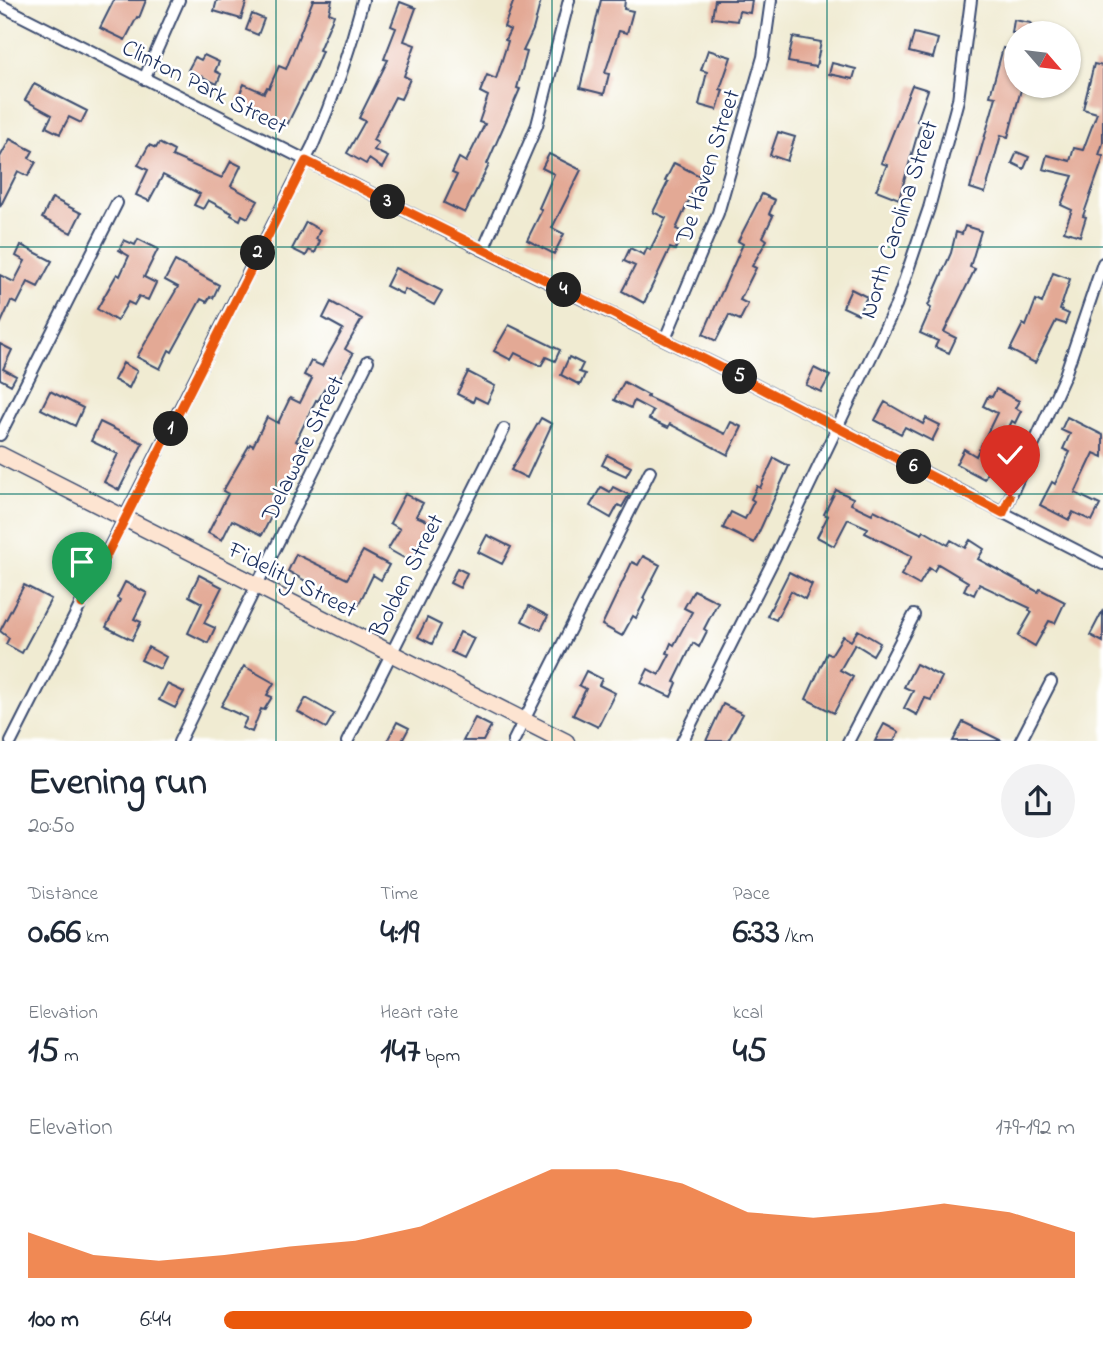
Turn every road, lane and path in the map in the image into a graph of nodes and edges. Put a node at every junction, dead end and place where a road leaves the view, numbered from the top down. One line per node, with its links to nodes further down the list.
1 (179, 0): 7 (street)
2 (363, 0): 8 (street)
3 (569, 0): 10 (street)
4 (771, 0): 12 (street, De Haven Street)
5 (971, 0): 14 (street, North Carolina Street)
6 (0, 5): 7 (street, Clinton Park Street)
7 (144, 79): 8 (street, Clinton Park Street)
8 (306, 161): 10 (street, Clinton Park Street); 20 (street)
9 (117, 203): 16 (street)
10 (483, 250): 12 (street, Clinton Park Street)
11 (1103, 262): 19 (street)
12 (665, 340): 14 (street, Clinton Park Street)
13 (368, 361): 22 (street, Delaware Street)
14 (838, 428): 19 (street, Clinton Park Street); 32 (street, North Carolina Street)
15 (504, 429): 24 (street, Bolden Street)
16 (0, 435)
17 (0, 455): 20 (main road, Fidelity Street)
18 (650, 471): 26 (street)
19 (1003, 513): 21 (street, Clinton Park Street)
20 (126, 519): 22 (main road, Fidelity Street); 27 (street)
21 (1103, 564)
22 (257, 586): 24 (main road, Fidelity Street); 28 (street, Delaware Street)
23 (914, 615): 33 (street)
24 (390, 654): 26 (main road, Fidelity Street); 29 (street, Bolden Street)
25 (1051, 682): 34 (street)
26 (524, 721): 30 (street); 31 (main road, Fidelity Street)
27 (12, 741)
28 (178, 741)
29 (347, 741)
30 (513, 741)
31 (566, 741)
32 (682, 741)
33 (848, 741)
34 (1020, 741)

